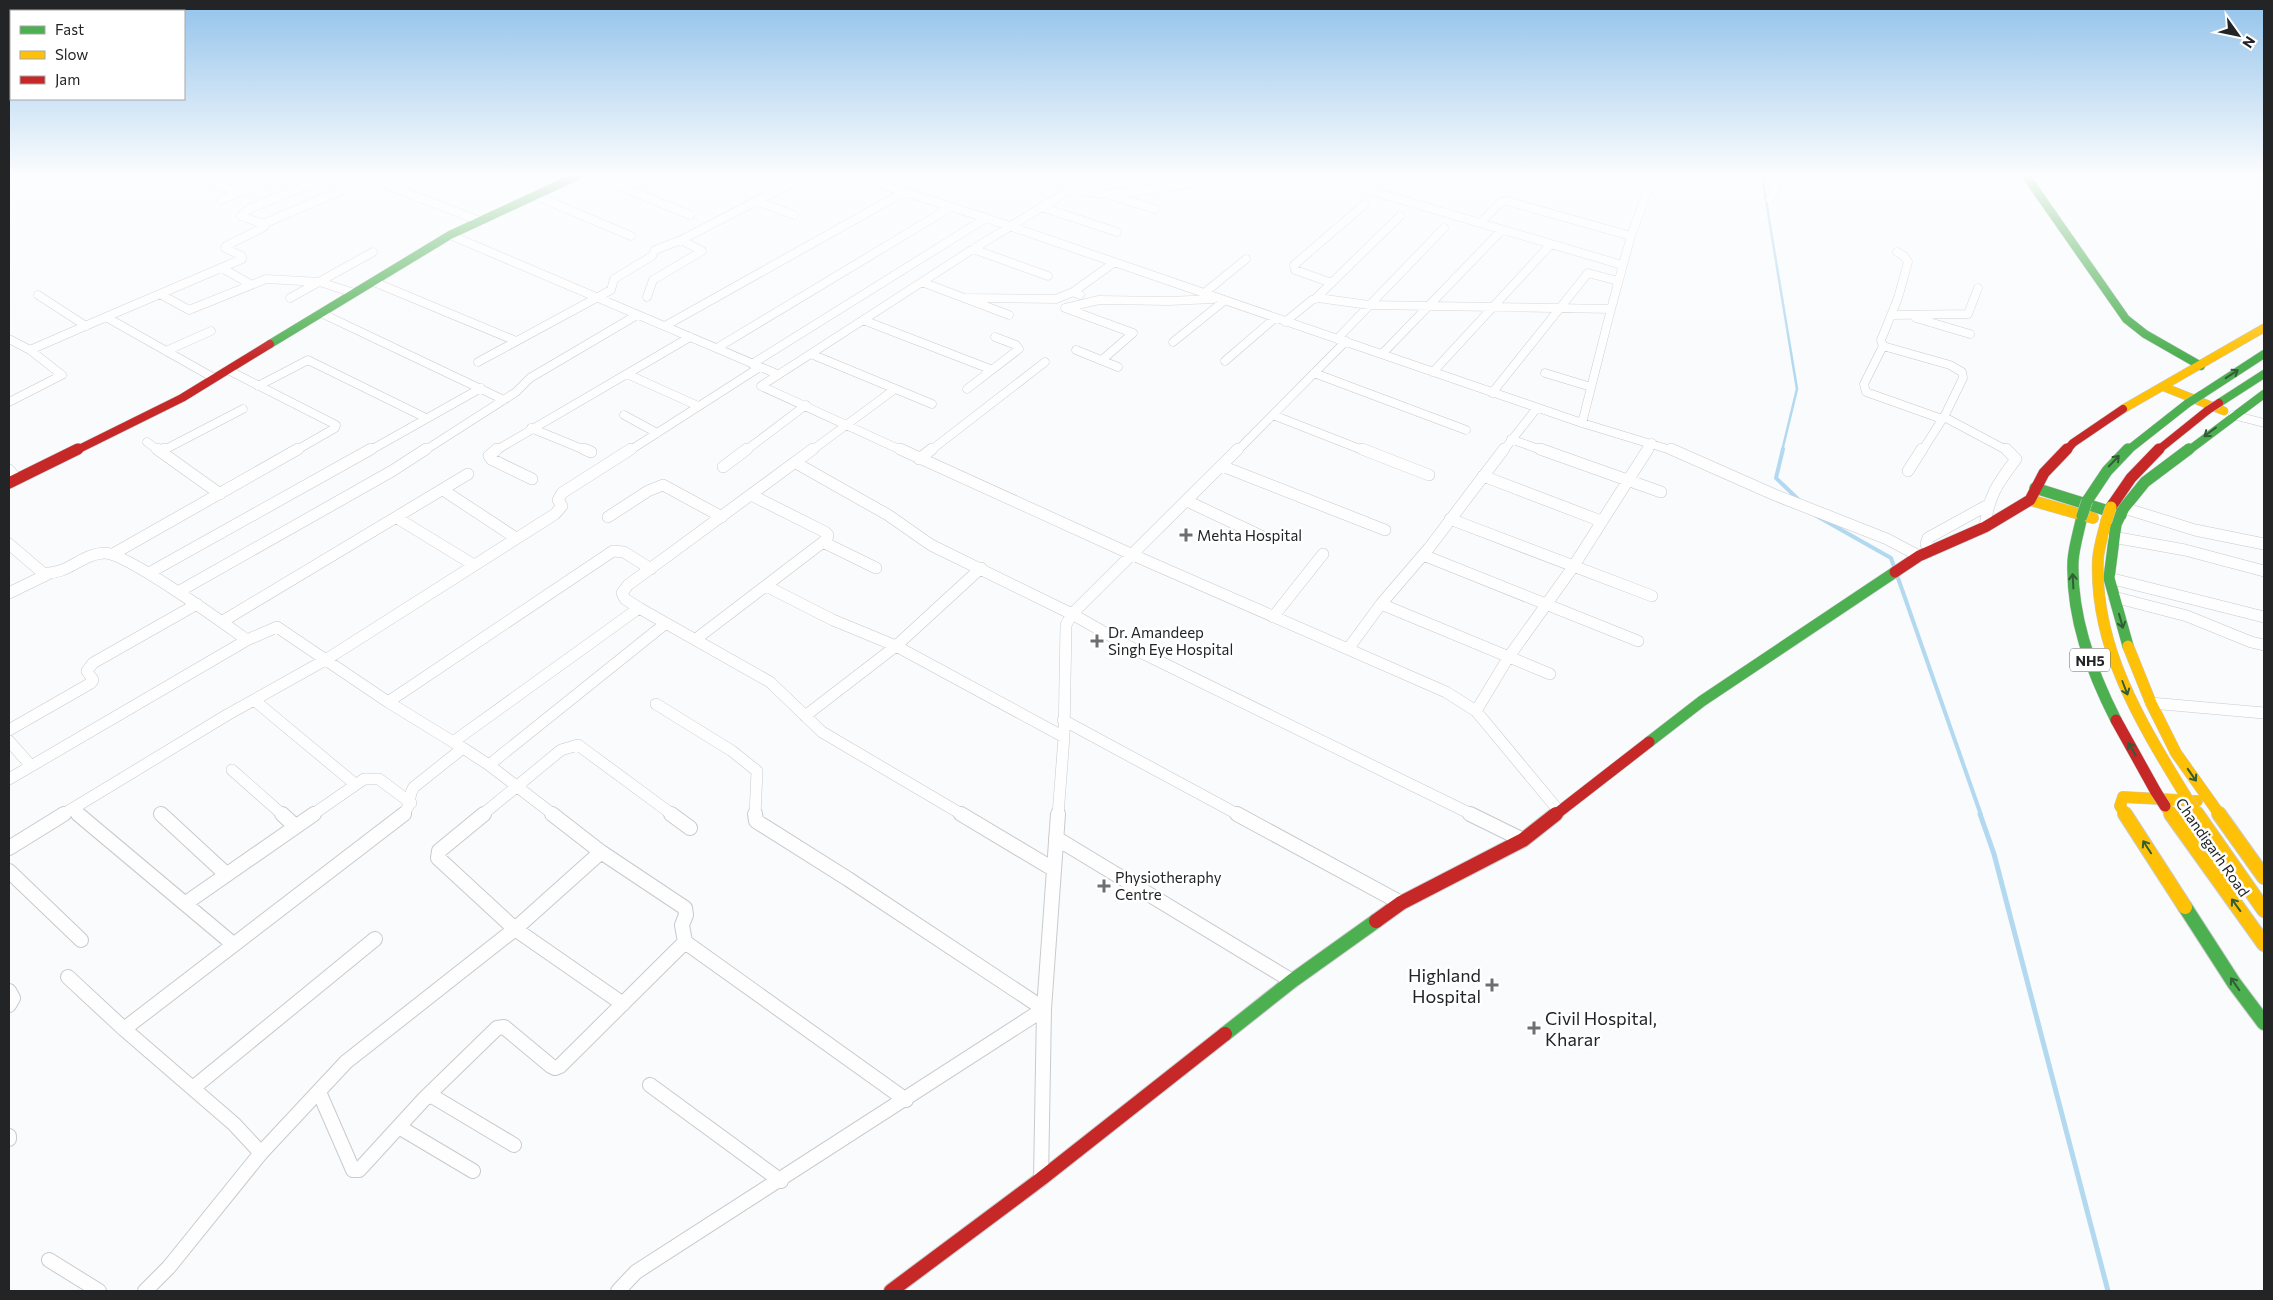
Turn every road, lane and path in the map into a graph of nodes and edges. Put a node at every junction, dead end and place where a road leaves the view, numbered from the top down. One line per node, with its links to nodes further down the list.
1 (1631, 236): 24 (street)
2 (246, 237): 25 (street)
3 (447, 237): 29 (main road)
4 (454, 237): 41 (street)
5 (687, 237): 17 (street)
6 (824, 237): 63 (street)
7 (902, 237): 74 (street)
8 (957, 237): 85 (street)
9 (993, 237): 19 (street)
10 (1041, 237): 23 (street)
11 (1327, 237): 31 (street)
12 (1379, 237): 31 (street)
13 (1436, 237): 47 (street)
14 (1496, 237): 48 (street)
15 (1525, 237): 18 (street)
16 (2068, 237): 86 (main road)
17 (681, 240): 39 (street); 41 (street)
18 (1551, 244): 24 (street); 49 (street)
19 (973, 249): 26 (street); 30 (street)
20 (374, 252): 28 (street)
21 (1896, 252): 54 (street)
22 (1246, 259): 37 (street)
23 (1115, 262): 34 (street); 37 (street)
24 (1622, 265): 27 (street)
25 (222, 268): 32 (street); 35 (street)
26 (1048, 276)
27 (1618, 281): 50 (street); 52 (street)
28 (320, 282): 32 (street); 36 (street); 40 (street)
29 (374, 282): 36 (main road); 71 (street)
30 (922, 282): 42 (street); 60 (street)
31 (1332, 283): 43 (street)
32 (250, 284): 35 (street)
33 (1978, 288): 57 (street)
34 (1073, 292): 44 (street); 45 (street)
35 (160, 294): 58 (street)
36 (354, 294): 53 (main road)
37 (1204, 294): 46 (street)
38 (38, 295): 62 (street)
39 (647, 297)
40 (290, 298)
41 (598, 298): 55 (street); 71 (street)
42 (965, 298): 44 (street); 56 (street)
43 (1315, 299): 47 (street); 61 (street)
44 (1042, 300): 51 (street)
45 (1095, 300): 46 (street); 51 (street)
46 (1221, 300): 59 (street); 72 (street)
47 (1369, 305): 48 (street); 70 (street)
48 (1429, 305): 49 (street); 79 (street)
49 (1493, 306): 50 (street); 90 (street)
50 (1562, 307): 52 (street); 103 (street)
51 (1065, 308): 81 (street)
52 (1611, 309): 98 (street)
53 (321, 313): 89 (main road); 100 (street)
54 (1892, 314): 57 (street); 73 (street)
55 (637, 315): 63 (street); 105 (street)
56 (1009, 315)
57 (1905, 315): 66 (street)
58 (106, 317): 62 (street); 77 (street)
59 (1275, 318): 61 (street); 82 (street)
60 (863, 320): 78 (street); 88 (street)
61 (1286, 322): 70 (street)
62 (86, 326): 75 (street)
63 (665, 326): 67 (street)
64 (2264, 328): 86 (main road)
65 (211, 331): 77 (street)
66 (1970, 334)
67 (690, 336): 74 (street); 93 (street)
68 (995, 337): 88 (street)
69 (9, 338): 75 (street)
70 (1341, 340): 79 (street); 91 (street)
71 (516, 341): 83 (street)
72 (1173, 342)
73 (1883, 346): 115 (street); 115 (street)
74 (717, 348): 85 (street)
75 (30, 350): 106 (street)
76 (1076, 350): 81 (street)
77 (166, 351): 96 (street)
78 (811, 354): 94 (street); 102 (street)
79 (1382, 354): 90 (street)
80 (2264, 354): 243 (main road, Chandigarh Road / NH5, one-way to 80, bridge)
81 (1102, 360): 87 (street)
82 (1225, 361)
83 (478, 362)
84 (1045, 362): 130 (street)
85 (756, 366): 94 (street); 109 (street)
86 (2201, 366): 99 (main road)
87 (1118, 367)
88 (990, 369): 101 (street)
89 (228, 370): 96 (main road); 97 (street)
90 (1434, 372): 103 (street)
91 (1314, 373): 113 (street); 122 (street)
92 (1544, 373): 98 (street)
93 (627, 374): 109 (street); 121 (street)
94 (777, 374): 108 (street)
95 (2264, 374): 152 (main road, NH5, bridge)
96 (214, 378): 141 (main road)
97 (258, 386): 116 (street); 145 (street)
98 (1592, 387): 118 (street)
99 (2164, 387): 114 (main road); 142 (main road)
100 (481, 388): 105 (street); 116 (street)
101 (967, 388)
102 (895, 389): 107 (street); 120 (street)
103 (1492, 393): 110 (street)
104 (2264, 394): 114 (main road)
105 (504, 400): 180 (street)
106 (9, 402)
107 (932, 404)
108 (806, 405): 120 (street); 133 (street)
109 (698, 406): 123 (street)
110 (1537, 408): 118 (street); 125 (street)
111 (243, 409): 128 (street)
112 (624, 414): 123 (street)
113 (1273, 415): 132 (street); 137 (street)
114 (2234, 415): 117 (street); 152 (main road, one-way to 152)
115 (1944, 417): 135 (street); 149 (street)
116 (426, 418): 176 (street)
117 (2252, 421): 119 (street); 124 (street)
118 (1582, 423): 127 (street)
119 (2264, 423)
120 (847, 424): 130 (street); 131 (street)
121 (531, 428): 129 (street); 139 (street)
122 (1466, 430)
123 (657, 433): 160 (street)
124 (2264, 433)
125 (1511, 439): 138 (street); 140 (street)
126 (147, 442): 128 (street)
127 (1652, 443): 140 (street); 169 (street)
128 (161, 451): 145 (street)
129 (591, 452)
130 (919, 459): 167 (street)
131 (796, 463): 146 (street); 173 (street)
132 (1222, 466): 148 (street); 157 (street)
133 (723, 467)
134 (9, 470): 141 (street)
135 (1908, 471)
136 (468, 474): 143 (street)
137 (1429, 476)
138 (1482, 476): 154 (street); 155 (street)
139 (532, 479)
140 (1627, 480): 144 (street); 155 (street)
141 (12, 481)
142 (2035, 488): 147 (main road); 152 (main road)
143 (443, 490): 153 (street); 160 (street)
144 (1661, 492)
145 (220, 494): 165 (street)
146 (752, 495): 151 (street); 161 (street)
147 (2030, 500): 152 (main road); 156 (main road)
148 (1187, 501): 158 (street); 167 (street)
149 (1986, 506): 156 (street); 164 (street)
150 (608, 517): 151 (street)
151 (722, 517): 174 (street)
152 (2117, 517): 159 (main road); 163 (street); 237 (main road, NH5, one-way to 237, bridge)
153 (396, 518): 170 (street); 191 (street)
154 (1450, 519): 168 (street); 171 (street)
155 (1601, 520): 171 (street)
156 (1985, 527): 164 (main road)
157 (1385, 530)
158 (1261, 536)
159 (2113, 536): 175 (street); 178 (main road)
160 (516, 538): 170 (street)
161 (823, 542): 172 (street); 179 (street)
162 (9, 544): 177 (street)
163 (2264, 544)
164 (1931, 550): 169 (main road)
165 (113, 554): 176 (street); 177 (street)
166 (1323, 554): 189 (street)
167 (1133, 555): 188 (street); 189 (street)
168 (1424, 555): 185 (street); 186 (street)
169 (1918, 556): 223 (main road)
170 (474, 565): 200 (street)
171 (1572, 566): 182 (street); 186 (street)
172 (876, 568)
173 (981, 568): 188 (street); 197 (street)
174 (651, 569): 187 (street); 203 (street)
175 (2264, 571)
176 (149, 573): 180 (street)
177 (48, 574): 181 (street)
178 (2109, 578): 183 (main road); 190 (street)
179 (766, 586): 193 (street); 197 (street)
180 (178, 592): 184 (street)
181 (9, 593)
182 (1652, 596)
183 (2114, 597): 196 (street); 204 (main road, one-way to 204)
184 (197, 604): 191 (street); 210 (street)
185 (1381, 604): 198 (street); 199 (street)
186 (1545, 604): 195 (street); 199 (street)
187 (639, 608): 192 (street); 213 (street)
188 (1072, 614): 209 (street); 228 (street)
189 (1273, 617): 198 (street)
190 (2264, 617)
191 (223, 622): 194 (street)
192 (666, 623): 193 (street); 214 (street)
193 (696, 639): 208 (street)
194 (247, 640): 200 (street); 215 (street)
195 (1638, 641)
196 (2264, 645)
197 (896, 646): 208 (street); 211 (street)
198 (1348, 649): 206 (street)
199 (1508, 658): 201 (street); 206 (street)
200 (326, 659): 202 (street); 203 (street)
201 (1550, 674)
202 (254, 700): 218 (street); 222 (street)
203 (388, 702): 213 (street)
204 (2150, 703): 207 (street); 220 (main road, one-way to 220)
205 (656, 704): 249 (street)
206 (1476, 711): 223 (street)
207 (2264, 713)
208 (805, 716): 231 (street)
209 (1063, 720): 211 (street); 236 (street)
210 (9, 730)
211 (1064, 737): 227 (street)
212 (9, 741): 215 (street)
213 (458, 745): 214 (street); 221 (street)
214 (489, 765): 219 (street)
215 (31, 766): 217 (street)
216 (232, 770): 225 (street)
217 (9, 779)
218 (355, 784): 221 (street); 225 (street)
219 (515, 787): 226 (street); 230 (street); 238 (street)
220 (2210, 802): 234 (main road); 250 (main road, one-way to 220)
221 (411, 803): 242 (street)
222 (72, 809): 229 (street); 235 (street)
223 (1559, 811): 228 (main road)
224 (160, 813): 233 (street)
225 (295, 826): 233 (street)
226 (690, 828)
227 (1056, 838): 231 (street); 245 (street)
228 (1523, 840): 236 (main road)
229 (9, 848)
230 (601, 852): 238 (street); 241 (street)
231 (1053, 869): 249 (street)
232 (9, 872): 240 (street)
233 (226, 874): 235 (street)
234 (2264, 877)
235 (186, 903): 242 (street)
236 (1401, 903): 245 (main road)
237 (2264, 910)
238 (515, 929): 247 (street); 254 (street)
239 (375, 939): 253 (street)
240 (81, 940)
241 (685, 942): 247 (street); 256 (street)
242 (233, 944): 251 (street)
243 (2264, 944)
244 (68, 977): 251 (street)
245 (1292, 982): 261 (main road)
246 (9, 991): 248 (street)
247 (623, 1004): 255 (street)
248 (9, 1005)
249 (1044, 1009): 256 (street); 261 (street)
250 (2264, 1023)
251 (124, 1028): 253 (street)
252 (650, 1085): 262 (street)
253 (193, 1088): 259 (street)
254 (319, 1092): 257 (street); 259 (street)
255 (425, 1098): 257 (street); 258 (street)
256 (906, 1100): 262 (street)
257 (399, 1127): 260 (street)
258 (514, 1145)
259 (261, 1153): 265 (street)
260 (473, 1171)
261 (1041, 1179): 267 (main road)
262 (781, 1181): 266 (street)
263 (49, 1260): 264 (street)
264 (99, 1291)
265 (144, 1291)
266 (618, 1291)
267 (891, 1291)

